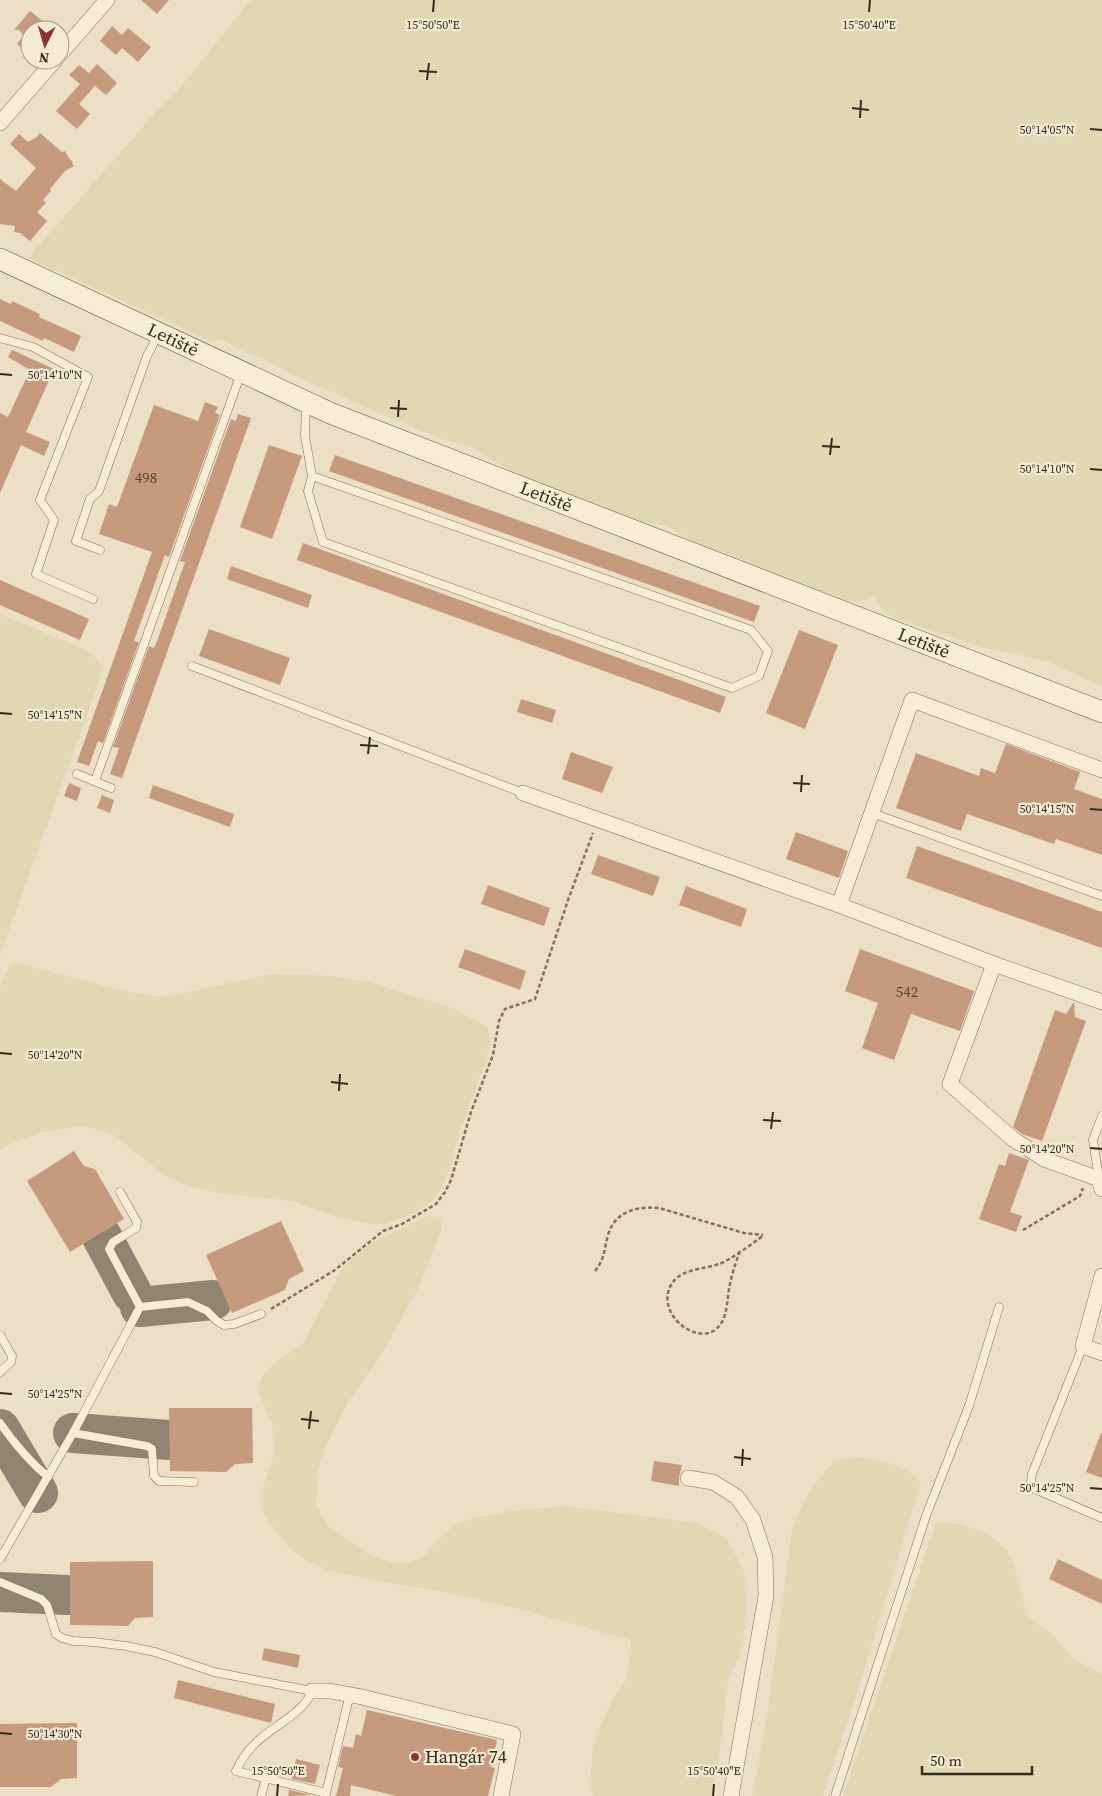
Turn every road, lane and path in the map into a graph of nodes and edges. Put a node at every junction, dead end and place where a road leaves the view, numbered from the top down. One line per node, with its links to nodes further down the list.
1 (107, 0): 2 (street)
2 (70, 43)
3 (46, 70): 4 (street)
4 (0, 124)
5 (0, 259): 6 (street, Letiště)
6 (159, 333): 8 (street, Letiště); 11 (lane)
7 (0, 338): 12 (lane)
8 (241, 371): 9 (street, Letiště); 17 (lane)
9 (306, 402): 10 (lane); 14 (street, Letiště)
10 (312, 476): 10 (lane)
11 (100, 550)
12 (93, 599)
13 (192, 666): 19 (lane)
14 (1102, 712)
15 (1102, 770): 20 (street)
16 (78, 774): 17 (lane)
17 (95, 781): 18 (lane)
18 (111, 788)
19 (523, 793): 21 (street)
20 (872, 813): 22 (lane); 23 (street)
21 (599, 820): 23 (street); 35 (path)
22 (1102, 896)
23 (840, 905): 24 (street)
24 (994, 964): 25 (street); 27 (street)
25 (1102, 1002)
26 (1102, 1116): 27 (lane)
27 (1097, 1181): 29 (path)
28 (120, 1192): 34 (lane)
29 (1023, 1230)
30 (740, 1251): 30 (path); 31 (path)
31 (595, 1271)
32 (1102, 1276): 37 (street)
33 (999, 1307): 54 (lane)
34 (140, 1308): 35 (lane); 41 (lane)
35 (261, 1314)
36 (0, 1335): 39 (lane)
37 (1083, 1346): 38 (street); 45 (lane)
38 (1102, 1353)
39 (0, 1372)
40 (0, 1423): 42 (lane)
41 (72, 1433): 42 (lane); 44 (lane)
42 (48, 1477): 46 (lane)
43 (688, 1478): 53 (street)
44 (194, 1482)
45 (1102, 1518)
46 (0, 1560)
47 (0, 1582): 48 (lane)
48 (312, 1691): 49 (street); 50 (lane)
49 (350, 1694): 50 (lane); 52 (street)
50 (266, 1778): 51 (lane)
51 (261, 1796)
52 (501, 1796)
53 (731, 1796)
54 (835, 1796)

